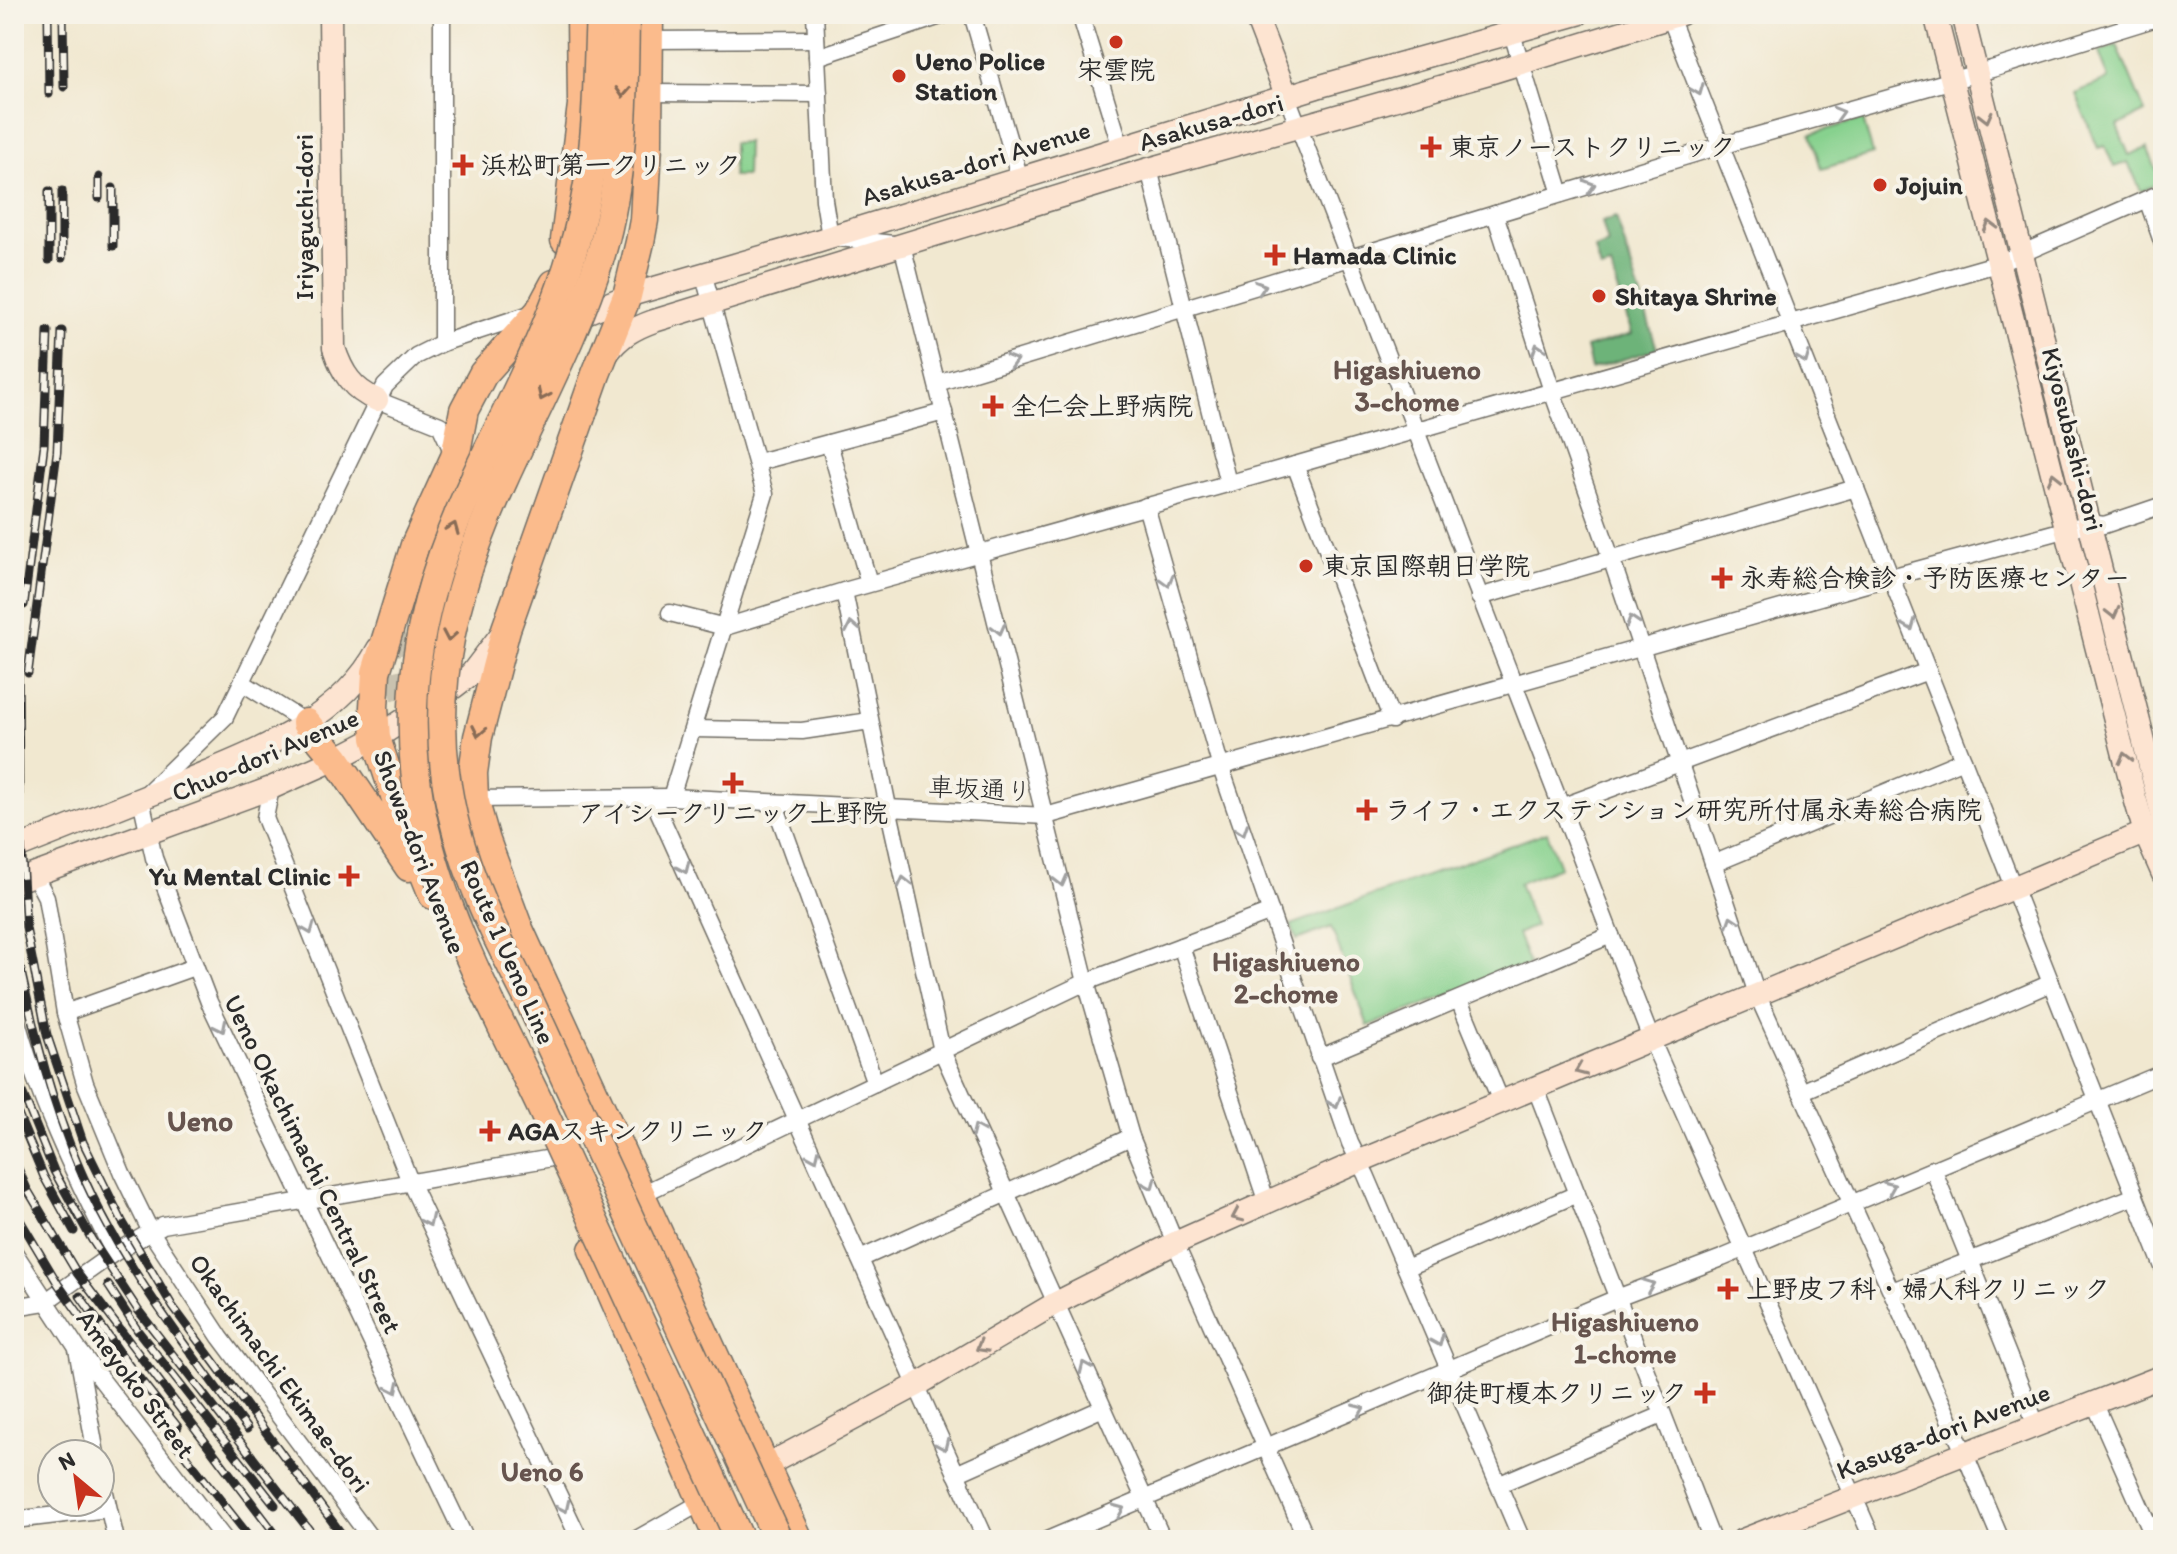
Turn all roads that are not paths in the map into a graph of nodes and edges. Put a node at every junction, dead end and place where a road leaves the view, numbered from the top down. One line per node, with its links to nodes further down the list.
1 (330, 14): 50 (main road, Iriyaguchi-dori)
2 (442, 14): 46 (street)
3 (581, 14): 44 (highway, Showa-dori Avenue)
4 (600, 14): 179 (highway, Route 1 Ueno Line, one-way to 4, bridge)
5 (625, 14): 182 (highway, Route 1 Ueno Line, one-way to 182, bridge)
6 (815, 14): 18 (street)
7 (947, 14): 19 (street)
8 (972, 14): 30 (street)
9 (1080, 14): 28 (street)
10 (1255, 14): 25 (main road)
11 (1578, 14): 16 (main road, Asakusa-dori Avenue)
12 (1935, 14): 22 (main road, Kiyosubashi-dori)
13 (1962, 14): 21 (main road)
14 (1675, 16): 20 (main road, Asakusa-dori); 27 (street, one-way to 27)
15 (2163, 16): 21 (street)
16 (1509, 24): 20 (street); 25 (main road, Asakusa-dori Avenue)
17 (649, 27): 18 (street); 23 (highway)
18 (816, 39): 19 (street)
19 (817, 57): 24 (street)
20 (1522, 63): 26 (main road, Asakusa-dori); 31 (street)
21 (1976, 74): 22 (street); 37 (main road, one-way to 37)
22 (1951, 82): 27 (street, one-way to 22); 39 (main road, Kiyosubashi-dori, one-way to 22)
23 (649, 93): 24 (street); 41 (highway)
24 (819, 94): 34 (street)
25 (1287, 97): 26 (street); 28 (main road, Asakusa-dori Avenue)
26 (1298, 125): 29 (main road, Asakusa-dori); 38 (street)
27 (1720, 146): 31 (street, one-way to 27); 45 (street)
28 (1121, 148): 30 (main road, Asakusa-dori Avenue)
29 (1149, 169): 36 (main road, Asakusa-dori); 43 (street)
30 (1020, 179): 34 (main road, Asakusa-dori Avenue)
31 (1561, 194): 33 (street)
32 (2155, 195): 35 (street); 37 (street)
33 (1495, 214): 38 (street); 49 (street, one-way to 33)
34 (830, 237): 36 (street); 40 (main road, Asakusa-dori Avenue)
35 (2163, 244)
36 (902, 245): 42 (main road, Asakusa-dori); 48 (street)
37 (2021, 253): 39 (street); 61 (main road)
38 (1348, 259): 43 (street, one-way to 38); 52 (street)
39 (2000, 263): 45 (street); 62 (main road, Kiyosubashi-dori, one-way to 39)
40 (703, 273): 41 (main road, Asakusa-dori Avenue); 42 (street)
41 (627, 296): 47 (highway); 54 (main road, Asakusa-dori Avenue)
42 (712, 304): 47 (main road); 55 (street)
43 (1185, 310): 48 (street, one-way to 43); 57 (street)
44 (539, 312): 46 (street); 54 (highway, Showa-dori Avenue)
45 (1790, 323): 49 (street); 58 (street, one-way to 58)
46 (442, 343): 50 (street)
47 (596, 374): 54 (highway); 72 (highway)
48 (937, 383): 51 (street)
49 (1552, 391): 52 (street); 64 (street)
50 (377, 400): 54 (street); 75 (street)
51 (944, 412): 53 (street); 63 (street)
52 (1415, 431): 56 (street); 68 (street)
53 (829, 443): 55 (street); 66 (street)
54 (455, 457): 71 (highway, Showa-dori Avenue)
55 (758, 462): 70 (street)
56 (1295, 465): 57 (street); 77 (street)
57 (1228, 483): 60 (street)
58 (1856, 488): 64 (street); 65 (street)
59 (2163, 505): 61 (street, 車坂通り)
60 (1146, 506): 63 (street); 85 (street, one-way to 85)
61 (2090, 523): 62 (street, 車坂通り); 95 (main road, one-way to 95)
62 (2066, 529): 65 (street, 車坂通り); 96 (main road, Kiyosubashi-dori, one-way to 62)
63 (980, 553): 66 (street); 94 (street, one-way to 94)
64 (1611, 558): 68 (street); 73 (street, one-way to 64)
65 (1891, 577): 73 (street, 車坂通り); 74 (street, one-way to 74)
66 (869, 583): 67 (street)
67 (844, 591): 70 (street); 78 (street, one-way to 67)
68 (1479, 597): 76 (street)
69 (670, 613): 70 (street)
70 (725, 627): 80 (street)
71 (389, 629): 79 (main road, Chuo-dori Avenue); 81 (highway, Showa-dori Avenue)
72 (506, 629): 81 (main road, Chuo-dori Avenue); 90 (highway, one-way to 90)
73 (1642, 649): 76 (street, 車坂通り); 84 (street)
74 (1928, 671): 83 (street); 84 (street)
75 (243, 683): 79 (street); 89 (street)
76 (1514, 685): 77 (street, 車坂通り); 93 (street)
77 (1392, 720): 85 (street, 車坂通り)
78 (870, 721): 80 (street); 92 (street)
79 (306, 723): 82 (highway); 89 (main road, Chuo-dori Avenue)
80 (694, 729): 88 (street)
81 (376, 738): 82 (main road, Chuo-dori Avenue); 104 (highway, Showa-dori Avenue)
82 (336, 759): 86 (main road, Chuo-dori Avenue); 104 (highway)
83 (1963, 760): 99 (street); 102 (street)
84 (1679, 762): 93 (street); 99 (street)
85 (1221, 768): 94 (street, 車坂通り); 103 (street, one-way to 103)
86 (271, 788): 97 (main road, Chuo-dori Avenue); 129 (street, one-way to 129)
87 (652, 797): 88 (street, 車坂通り); 90 (street, 車坂通り); 124 (street, one-way to 124)
88 (671, 797): 91 (street, 車坂通り)
89 (141, 799): 97 (street, Ueno Okachimachi Central Street); 98 (main road, Chuo-dori Avenue)
90 (474, 799): 132 (highway)
91 (778, 804): 92 (street, 車坂通り); 119 (street)
92 (888, 807): 94 (street, 車坂通り); 116 (street, one-way to 92)
93 (1561, 807): 105 (street)
94 (1046, 816): 109 (street, one-way to 109)
95 (2163, 818)
96 (2154, 829): 100 (main road, Kiyosubashi-dori); 102 (main road)
97 (149, 834): 101 (main road, Chuo-dori Avenue); 107 (street, Ueno Okachimachi Central Street)
98 (14, 849)
99 (1713, 864): 111 (street, one-way to 99)
100 (2163, 874)
101 (24, 879): 114 (street, Okachimachi Ekimae-dori)
102 (2013, 887): 110 (street); 111 (main road)
103 (1271, 912): 106 (street); 117 (street)
104 (441, 914): 126 (highway, Showa-dori Avenue)
105 (1611, 935): 112 (street); 115 (street)
106 (1181, 946): 109 (street); 135 (street)
107 (194, 967): 114 (street); 134 (street, Ueno Okachimachi Central Street, one-way to 134)
108 (504, 979): 180 (highway)
109 (1086, 982): 116 (street); 125 (street)
110 (2051, 983): 121 (street); 122 (street)
111 (1757, 994): 115 (main road); 121 (street)
112 (1459, 1000): 117 (street); 123 (street)
113 (14, 1010): 141 (street)
114 (65, 1013): 137 (street, Okachimachi Ekimae-dori)
115 (1651, 1039): 120 (main road, one-way to 120); 139 (street)
116 (942, 1051): 119 (street); 130 (street, one-way to 116)
117 (1319, 1058): 127 (street, one-way to 127)
118 (2163, 1073): 122 (street)
119 (875, 1083): 124 (street)
120 (1536, 1089): 123 (main road); 131 (street)
121 (1801, 1092): 136 (street)
122 (2097, 1100): 128 (street); 133 (street)
123 (1502, 1104): 127 (main road)
124 (798, 1120): 132 (street); 142 (street, one-way to 142)
125 (1131, 1137): 130 (street); 138 (street, one-way to 138)
126 (552, 1158): 129 (street); 168 (highway, Showa-dori Avenue)
127 (1360, 1161): 135 (main road); 145 (street)
128 (1933, 1169): 136 (street, one-way to 128); 143 (street)
129 (411, 1184): 134 (street); 176 (street, one-way to 176)
130 (1005, 1193): 142 (street); 149 (street)
131 (1577, 1194): 145 (street); 147 (street)
132 (640, 1195): 152 (highway)
133 (2135, 1196): 143 (street); 144 (street)
134 (305, 1201): 137 (street); 175 (street, Ueno Okachimachi Central Street, one-way to 175)
135 (1267, 1203): 138 (main road, one-way to 138)
136 (1852, 1203): 139 (street); 146 (street)
137 (151, 1232): 141 (street); 174 (street, Okachimachi Ekimae-dori)
138 (1175, 1243): 149 (main road); 161 (street)
139 (1743, 1248): 147 (street, one-way to 139); 166 (street)
140 (14, 1252): 148 (street, Ameyoko Street)
141 (114, 1253): 148 (street)
142 (860, 1259): 155 (street)
143 (1970, 1261): 146 (street); 159 (street)
144 (2163, 1267)
145 (1406, 1268): 153 (street, one-way to 153)
146 (1892, 1291): 162 (street)
147 (1617, 1298): 153 (street); 158 (street)
148 (45, 1302): 150 (street); 151 (street, Ameyoko Street)
149 (1056, 1303): 155 (main road, one-way to 155); 157 (street, one-way to 149)
150 (14, 1307)
151 (77, 1348): 160 (street); 173 (street, Ameyoko Street)
152 (716, 1360): 163 (highway); 181 (highway)
153 (1450, 1368): 161 (street, one-way to 153); 165 (street)
154 (2163, 1376): 156 (main road, Kasuga-dori Avenue)
155 (917, 1385): 163 (main road); 164 (street, one-way to 164)
156 (2094, 1402): 159 (main road, Kasuga-dori Avenue); 193 (street)
157 (1103, 1408): 164 (street); 167 (street)
158 (1662, 1415): 165 (street); 189 (street)
159 (2036, 1424): 162 (main road, Kasuga-dori Avenue)
160 (93, 1438)
161 (1267, 1448): 167 (street); 187 (street)
162 (1964, 1452): 166 (main road, Kasuga-dori Avenue); 192 (street)
163 (765, 1466): 183 (highway)
164 (956, 1474): 184 (street)
165 (1500, 1484): 188 (street)
166 (1853, 1496): 190 (main road, Kasuga-dori Avenue); 191 (street)
167 (1145, 1499): 185 (street, one-way to 167); 186 (street)
168 (702, 1502): 177 (street); 178 (highway, Showa-dori Avenue)
169 (36, 1517): 171 (street)
170 (110, 1518): 172 (street)
171 (14, 1520)
172 (116, 1540)
173 (225, 1540)
174 (372, 1540)
175 (466, 1540)
176 (580, 1540)
177 (635, 1540)
178 (719, 1540)
179 (740, 1540)
180 (753, 1540)
181 (763, 1540)
182 (778, 1540)
183 (799, 1540)
184 (986, 1540)
185 (1047, 1540)
186 (1163, 1540)
187 (1307, 1540)
188 (1522, 1540)
189 (1712, 1540)
190 (1743, 1540)
191 (1873, 1540)
192 (2001, 1540)
193 (2155, 1540)

